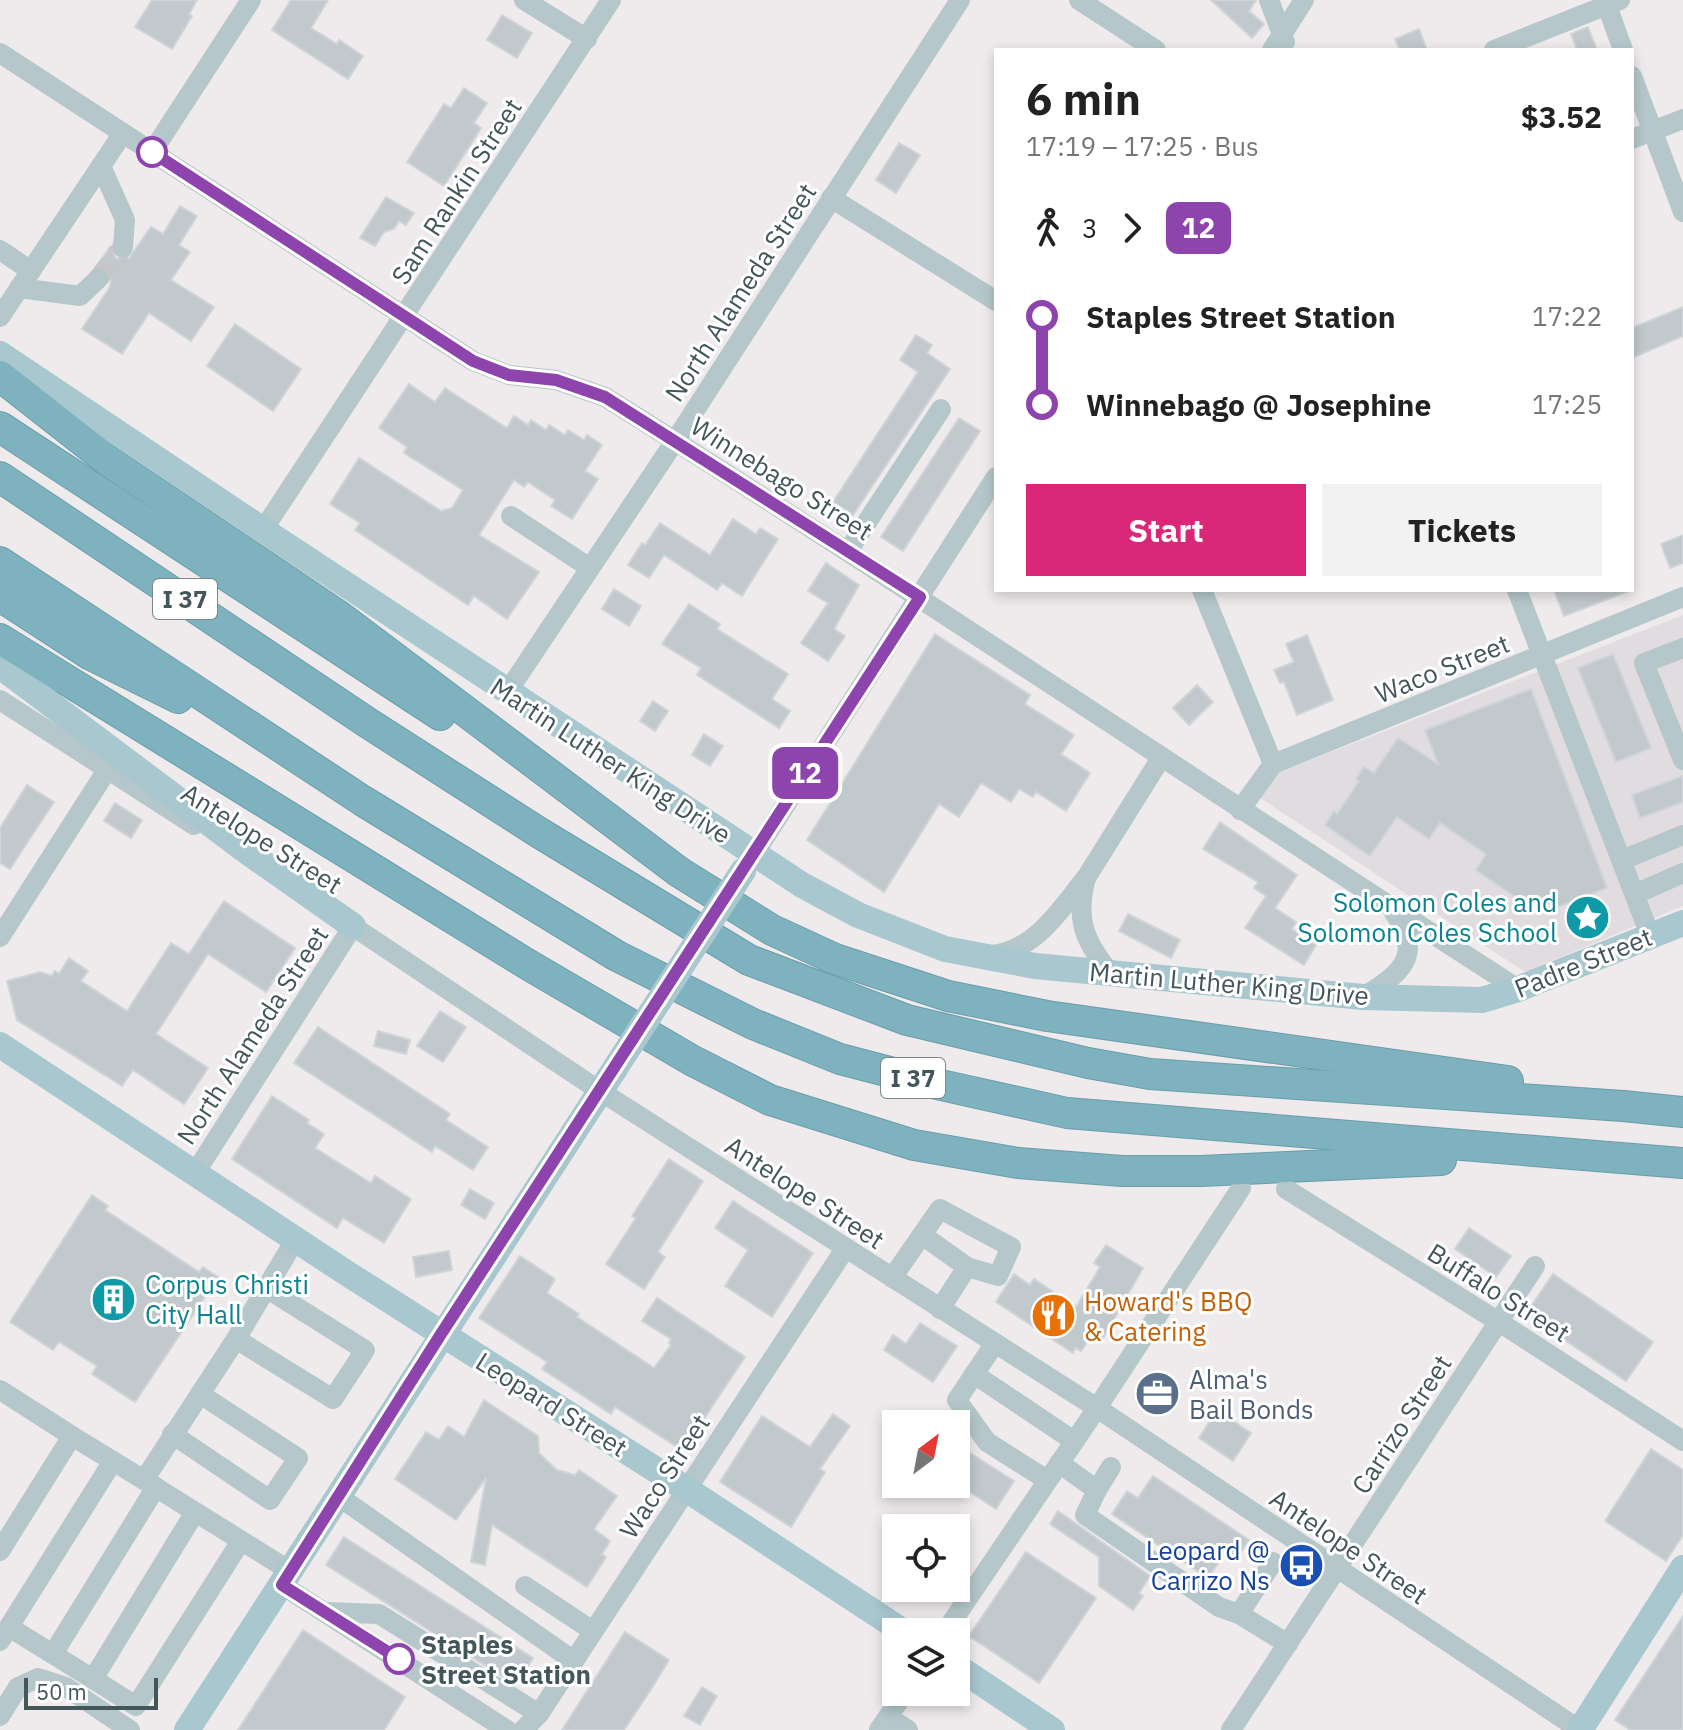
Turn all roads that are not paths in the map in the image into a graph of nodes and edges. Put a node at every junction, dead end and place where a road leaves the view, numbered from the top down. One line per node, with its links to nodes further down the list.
1 (251, 0): 20 (street)
2 (524, 0): 9 (street)
3 (611, 0): 9 (street, Sam Rankin Street)
4 (960, 0): 22 (street, North Alameda Street)
5 (1079, 0): 11 (street)
6 (1269, 0): 10 (street)
7 (1304, 0): 10 (street)
8 (1611, 2): 12 (street); 13 (street)
9 (587, 39): 30 (street, Sam Rankin Street)
10 (1281, 45)
11 (1153, 48)
12 (1499, 48)
13 (1622, 48)
14 (0, 53): 18 (street, Winnebago Street)
15 (1634, 82): 17 (street)
16 (1683, 119): 17 (street)
17 (1652, 131): 19 (street); 23 (street)
18 (123, 133): 20 (street, Winnebago Street); 21 (street)
19 (1634, 138)
20 (152, 152): 30 (street, Winnebago Street)
21 (101, 166): 24 (street); 26 (street)
22 (831, 198): 28 (street); 35 (street, North Alameda Street)
23 (1683, 212)
24 (123, 247)
25 (0, 250): 26 (street)
26 (25, 279): 27 (street); 29 (street)
27 (98, 279)
28 (994, 300)
29 (0, 317)
30 (404, 318): 35 (street, Winnebago Street); 39 (street, Sam Rankin Street)
31 (0, 354): 39 (main road, Martin Luther King Drive)
32 (0, 376): 63 (highway)
33 (941, 409): 40 (street)
34 (0, 427): 63 (highway)
35 (675, 441): 40 (street, Winnebago Street); 42 (street, North Alameda Street)
36 (0, 477): 79 (highway, I 37)
37 (994, 480): 46 (street)
38 (511, 516): 42 (street)
39 (263, 530): 52 (main road, Martin Luther King Drive)
40 (848, 551): 46 (street, Winnebago Street)
41 (0, 562): 54 (highway, I 37)
42 (590, 568): 52 (street, North Alameda Street)
43 (1203, 592): 57 (street)
44 (1518, 592): 50 (street)
45 (0, 596): 54 (highway)
46 (920, 597): 55 (street, Winnebago Street); 62 (street)
47 (1682, 601): 50 (street, Waco Street)
48 (0, 639): 81 (highway)
49 (1683, 648): 56 (street)
50 (1544, 656): 57 (street, Waco Street); 61 (street)
51 (0, 666): 69 (main road)
52 (508, 691): 62 (main road, Martin Luther King Drive)
53 (0, 700): 58 (street, Antelope Street)
54 (298, 758): 81 (highway, I 37)
55 (1161, 758): 59 (street, Winnebago Street); 65 (street)
56 (1683, 760)
57 (1273, 764): 59 (street)
58 (107, 770): 69 (street, Antelope Street); 71 (street)
59 (1240, 810): 67 (street, Winnebago Street)
60 (1683, 835): 61 (street)
61 (1622, 860): 66 (street)
62 (748, 862): 72 (main road, Martin Luther King Drive); 78 (main road, bridge)
63 (679, 872): 79 (highway)
64 (1683, 873): 66 (street)
65 (1086, 878): 72 (street); 73 (street)
66 (1635, 894): 70 (street)
67 (1389, 907): 74 (street, Winnebago Street); 75 (street)
68 (1683, 923): 70 (main road, Padre Street)
69 (353, 926): 78 (street, Antelope Street); 83 (street, North Alameda Street)
70 (1650, 935): 74 (main road, Padre Street)
71 (0, 937)
72 (985, 957): 73 (main road, Martin Luther King Drive)
73 (1110, 973): 75 (main road, Martin Luther King Drive)
74 (1518, 989): 76 (main road, Padre Street)
75 (1363, 997): 76 (main road, Martin Luther King Drive)
76 (1482, 1000)
77 (0, 1045): 83 (main road, Leopard Street)
78 (607, 1080): 88 (street, Antelope Street); 95 (main road)
79 (1623, 1106): 80 (highway, I 37)
80 (1683, 1112)
81 (1645, 1159): 82 (highway, I 37)
82 (1683, 1163)
83 (195, 1173): 87 (main road, Leopard Street)
84 (1241, 1188): 101 (street)
85 (1286, 1189): 94 (street, Buffalo Street)
86 (922, 1235): 90 (street); 90 (street); 91 (street)
87 (295, 1240): 92 (street); 95 (main road, Leopard Street)
88 (845, 1249): 91 (street, Antelope Street); 111 (street, Waco Street)
89 (1535, 1266): 94 (street, Carrizo Street)
90 (967, 1267): 93 (street)
91 (892, 1278): 93 (street, Antelope Street)
92 (266, 1288): 96 (street); 96 (street)
93 (940, 1309): 97 (street, Antelope Street)
94 (1499, 1322): 105 (street, Buffalo Street); 119 (street, Carrizo Street)
95 (441, 1334): 111 (main road, Leopard Street); 113 (main road)
96 (236, 1339): 100 (street)
97 (995, 1343): 98 (street); 101 (street, Antelope Street)
98 (974, 1374): 104 (street); 109 (street)
99 (1, 1393): 103 (street)
100 (200, 1394): 102 (street); 102 (street)
101 (1097, 1408): 104 (street); 119 (street, Antelope Street)
102 (172, 1434): 110 (street)
103 (72, 1436): 106 (street); 116 (street)
104 (1074, 1441): 107 (street)
105 (1683, 1441)
106 (113, 1461): 110 (street); 127 (street)
107 (1059, 1463): 109 (street); 112 (street)
108 (1111, 1467): 112 (street)
109 (1047, 1480): 125 (street)
110 (150, 1484): 114 (street); 129 (street)
111 (686, 1489): 124 (main road, Leopard Street); 126 (street, Waco Street)
112 (1097, 1490): 123 (street)
113 (338, 1496): 120 (main road); 130 (street)
114 (195, 1512): 115 (street); 132 (street)
115 (241, 1541): 120 (street); 132 (street)
116 (0, 1551)
117 (1273, 1562): 123 (street)
118 (1683, 1568): 144 (main road)
119 (1337, 1570): 128 (street, Carrizo Street); 144 (street, Antelope Street)
120 (286, 1578): 122 (street); 138 (main road)
121 (525, 1586): 126 (street)
122 (328, 1612): 134 (street); 139 (street)
123 (1239, 1614): 128 (street)
124 (883, 1618)
125 (954, 1618)
126 (593, 1631): 130 (street, Waco Street)
127 (5, 1634): 129 (street)
128 (1288, 1644): 143 (street, Carrizo Street)
129 (53, 1654): 132 (street)
130 (574, 1661): 134 (street, Waco Street)
131 (970, 1675): 142 (main road)
132 (93, 1679)
133 (896, 1706): 136 (street)
134 (539, 1714): 140 (street, Waco Street)
135 (0, 1716): 137 (street)
136 (884, 1723): 141 (street)
137 (130, 1730)
138 (187, 1730)
139 (507, 1730)
140 (523, 1730)
141 (908, 1730)
142 (1052, 1730)
143 (1231, 1730)
144 (1580, 1730)

